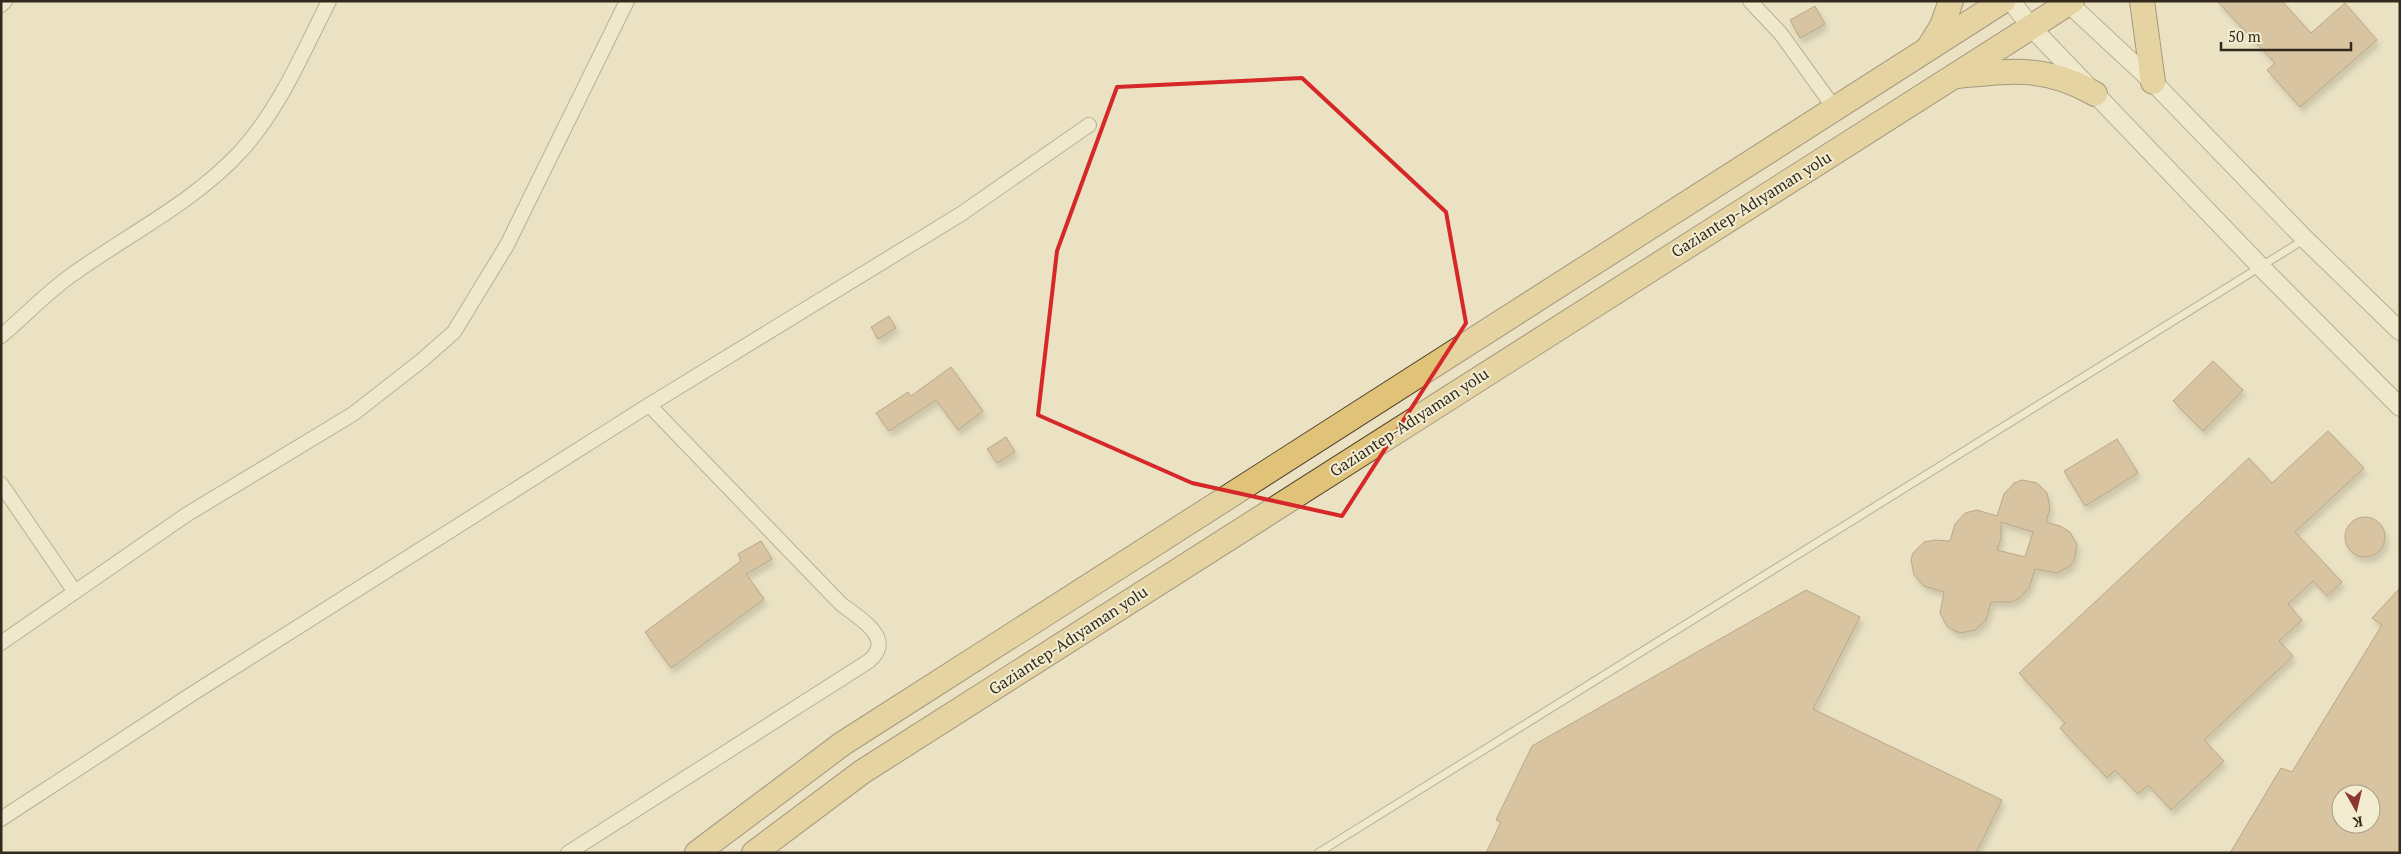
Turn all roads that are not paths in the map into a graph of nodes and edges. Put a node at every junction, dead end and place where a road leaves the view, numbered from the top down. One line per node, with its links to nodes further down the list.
1 (5, 1): 10 (street)
2 (329, 1): 21 (street)
3 (627, 1): 25 (street)
4 (1750, 1): 16 (street)
5 (1951, 1): 12 (highway)
6 (2002, 1): 12 (highway, Gaziantep-Adıyaman yolu)
7 (2011, 1): 11 (street)
8 (2142, 1): 14 (highway)
9 (2069, 2): 11 (highway, Gaziantep-Adıyaman yolu); 14 (street)
10 (1, 5)
11 (2031, 27): 13 (highway, Gaziantep-Adıyaman yolu); 15 (street)
12 (1928, 49): 16 (highway, Gaziantep-Adıyaman yolu)
13 (1953, 76): 15 (highway); 30 (highway, Gaziantep-Adıyaman yolu)
14 (2153, 82): 18 (street)
15 (2095, 94): 19 (street)
16 (1835, 109): 29 (highway, Gaziantep-Adıyaman yolu)
17 (1089, 125): 22 (street)
18 (2305, 239): 19 (lane); 20 (street)
19 (2260, 266): 23 (street); 31 (lane)
20 (2400, 331)
21 (1, 336)
22 (648, 405): 27 (street); 28 (street)
23 (2400, 407)
24 (1, 484): 25 (street)
25 (75, 592): 26 (street)
26 (1, 643)
27 (1, 819)
28 (568, 853)
29 (697, 853)
30 (754, 853)
31 (1318, 853)

